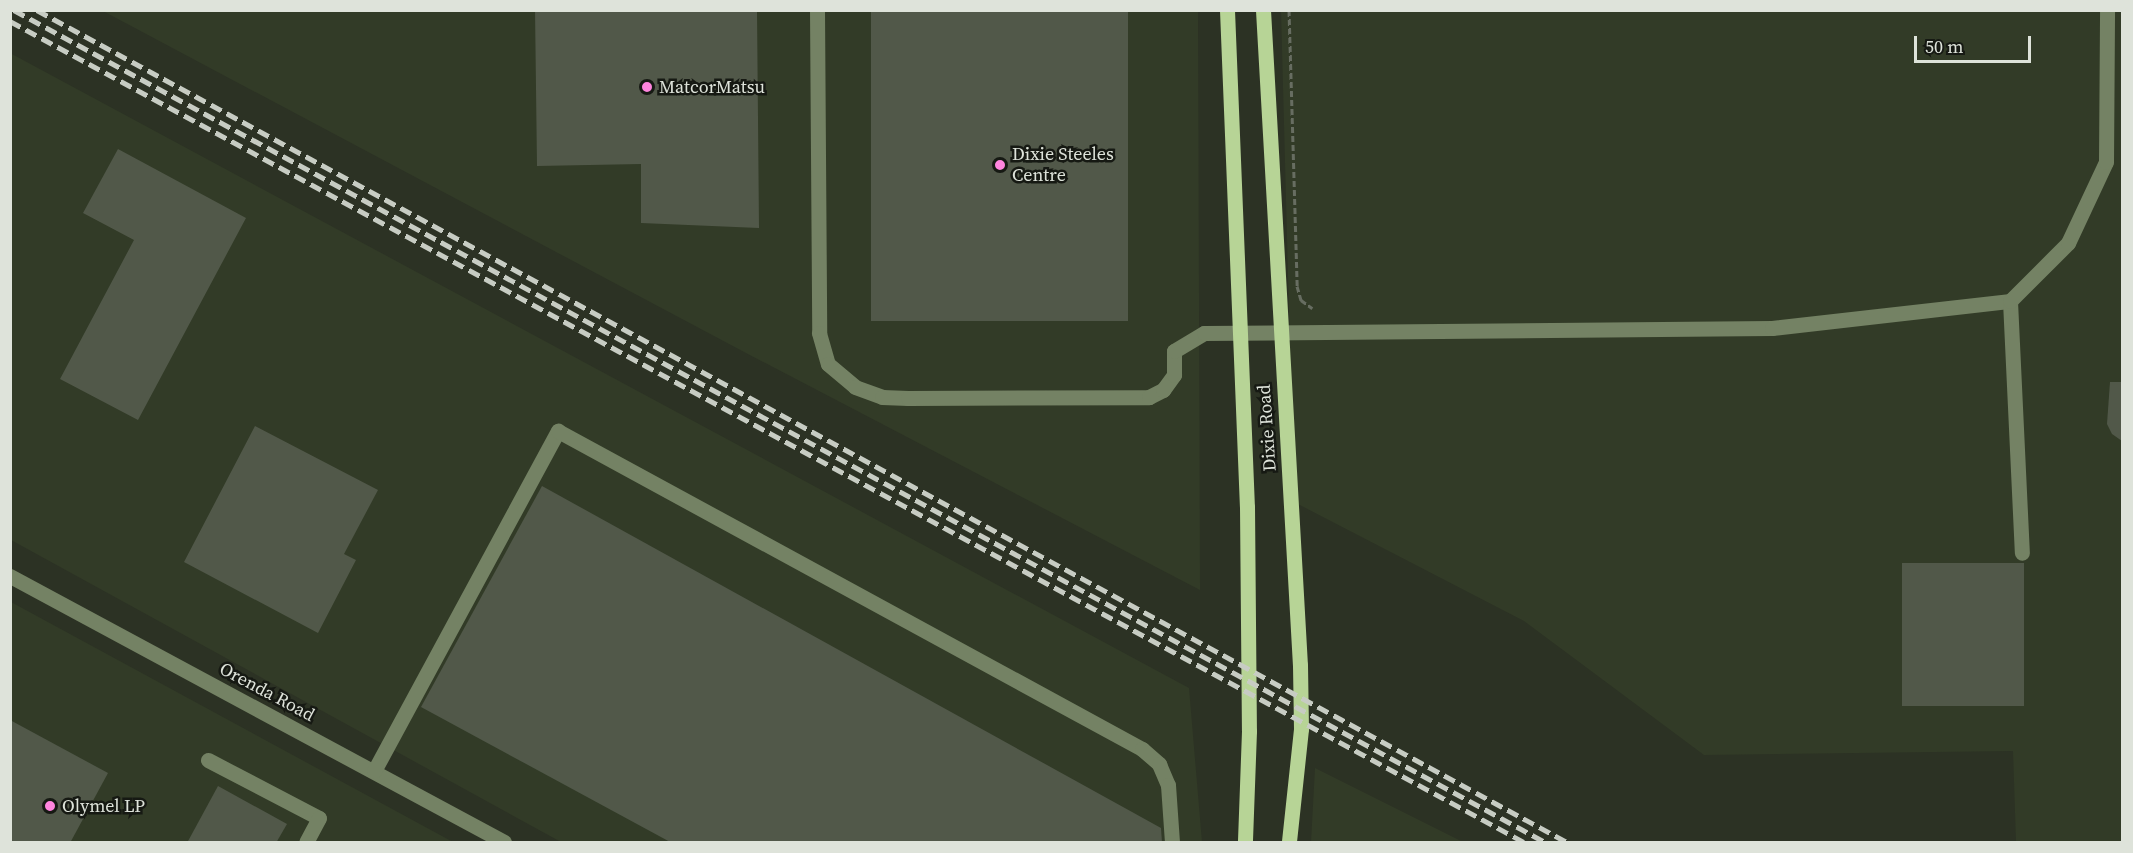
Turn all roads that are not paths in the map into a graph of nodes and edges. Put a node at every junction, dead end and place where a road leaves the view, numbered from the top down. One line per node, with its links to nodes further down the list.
1 (817, 10): 6 (street)
2 (1227, 10): 6 (main road, Dixie Road)
3 (1263, 10): 7 (main road, Dixie Road)
4 (2107, 10): 5 (street)
5 (2010, 301): 7 (street); 8 (street)
6 (1243, 332): 7 (street); 15 (main road, Dixie Road)
7 (1280, 333): 16 (main road, Dixie Road)
8 (2022, 553)
9 (10, 576): 11 (street, Orenda Road)
10 (208, 760): 12 (street)
11 (374, 771): 13 (street, Orenda Road); 14 (street)
12 (306, 843)
13 (504, 843)
14 (1172, 843)
15 (1245, 843)
16 (1289, 843)

